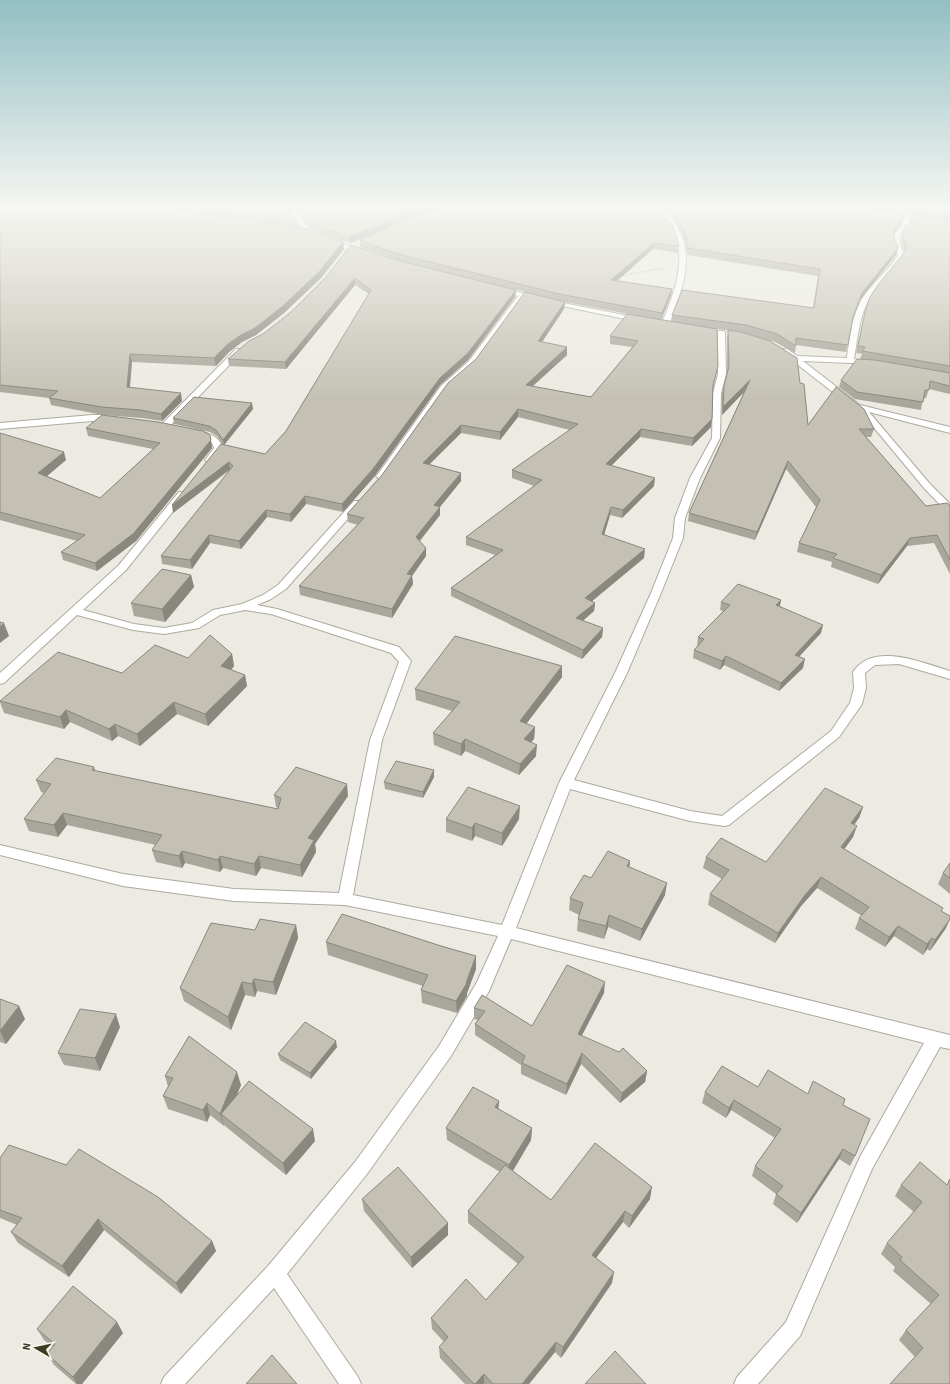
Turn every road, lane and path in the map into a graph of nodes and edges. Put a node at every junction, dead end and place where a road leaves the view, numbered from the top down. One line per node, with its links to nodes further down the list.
1 (649, 271): 4 (path)
2 (681, 271): 6 (street)
3 (890, 271): 11 (street)
4 (617, 277)
5 (492, 288): 6 (street)
6 (522, 295): 18 (street)
7 (720, 333): 26 (street)
8 (246, 345): 17 (street)
9 (777, 348): 10 (street)
10 (795, 358): 11 (street); 13 (street)
11 (850, 361): 12 (street)
12 (862, 362)
13 (856, 406): 16 (street); 21 (street)
14 (120, 419): 15 (street)
15 (0, 426)
16 (950, 430)
17 (205, 465)
18 (373, 486)
19 (186, 489): 23 (street)
20 (362, 498): 22 (street)
21 (950, 510)
22 (244, 607): 23 (street); 28 (street)
23 (76, 611): 25 (street)
24 (950, 675): 26 (street)
25 (0, 680)
26 (566, 782): 29 (street)
27 (0, 850): 28 (street)
28 (345, 899): 29 (street)
29 (507, 932): 30 (street); 31 (street)
30 (943, 1040): 34 (street)
31 (275, 1273): 32 (street); 33 (street)
32 (171, 1384)
33 (351, 1384)
34 (744, 1384)

